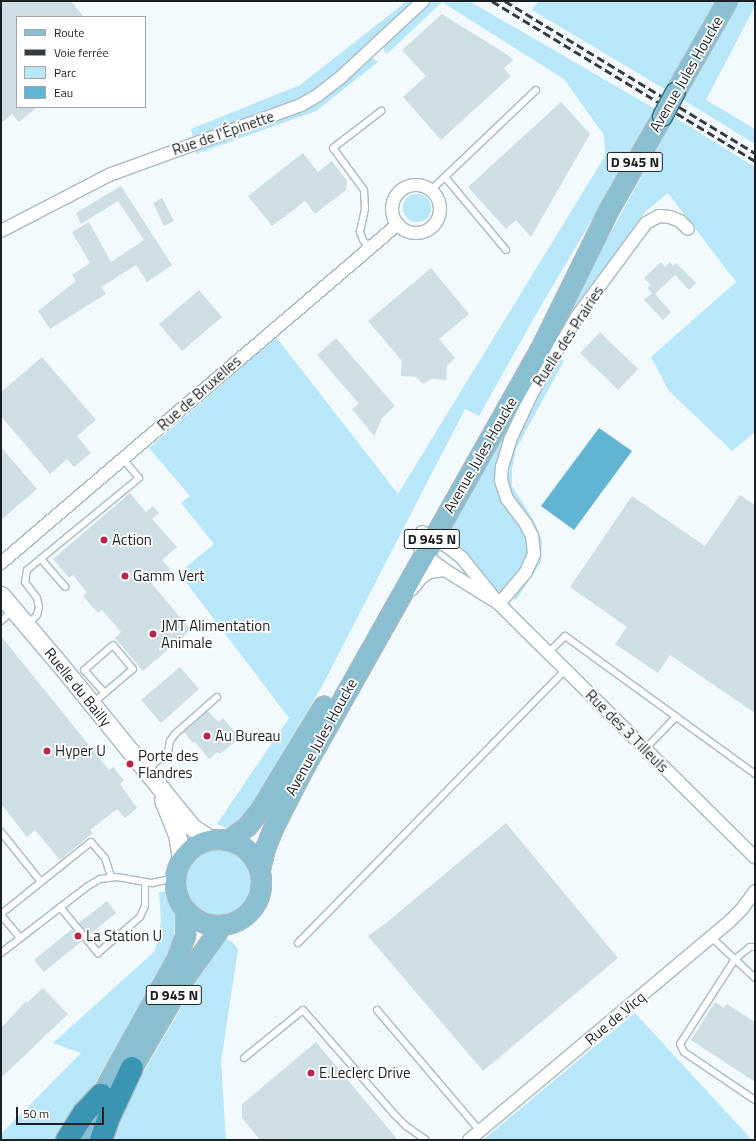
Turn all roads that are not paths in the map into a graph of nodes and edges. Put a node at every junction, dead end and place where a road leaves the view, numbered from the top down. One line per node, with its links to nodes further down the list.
1 (423, 1): 9 (street, Rue de l'Épinette)
2 (727, 1): 13 (main road, Avenue Jules Houcke / D 945 N, bridge)
3 (536, 90): 5 (lane)
4 (381, 111): 10 (lane)
5 (445, 177): 6 (lane); 11 (lane)
6 (431, 190): 7 (street); 7 (street)
7 (398, 224): 10 (street, Rue de Bruxelles)
8 (688, 229): 19 (street, Ruelle des Prairies)
9 (1, 231)
10 (369, 248): 12 (street, Rue de Bruxelles)
11 (506, 250)
12 (123, 459): 14 (lane); 15 (street, Rue de Bruxelles)
13 (424, 541): 16 (street, Rue des 3 Tilleuls); 19 (street, Rue des 3 Tilleuls); 23 (main road, Avenue Jules Houcke / D 945 N); 33 (main road, Avenue Jules Houcke / D 945 N)
14 (41, 559): 17 (lane); 22 (lane)
15 (1, 563)
16 (444, 570): 19 (street, Rue des 3 Tilleuls); 23 (street)
17 (65, 587)
18 (1, 595): 20 (street, Ruelle du Bailly)
19 (499, 604): 24 (street, Rue des 3 Tilleuls)
20 (14, 610): 21 (lane); 22 (street, Ruelle du Bailly)
21 (1, 621)
22 (27, 625): 27 (street, Ruelle du Bailly)
23 (377, 636): 36 (main road, Avenue Jules Houcke / D 945 N)
24 (548, 653): 25 (street, Rue des 3 Tilleuls); 28 (lane)
25 (565, 670): 29 (street, Rue des 3 Tilleuls); 47 (lane)
26 (217, 698): 31 (lane)
27 (99, 699): 27 (lane); 31 (street, Ruelle du Bailly)
28 (676, 717): 29 (lane); 30 (lane)
29 (645, 749): 34 (street, Rue des 3 Tilleuls)
30 (755, 773)
31 (150, 776): 33 (street, Ruelle du Bailly); 35 (street, Ruelle du Bailly)
32 (1, 832): 38 (lane)
33 (219, 840): 35 (main road); 36 (main road)
34 (755, 858)
35 (178, 869): 39 (lane); 42 (main road)
36 (260, 869): 44 (main road)
37 (111, 877): 38 (lane); 39 (lane); 41 (lane)
38 (41, 882): 43 (lane)
39 (145, 883): 41 (lane)
40 (755, 891): 45 (street, Rue de Vicq)
41 (60, 907): 46 (lane)
42 (186, 911): 44 (main road); 55 (main road, D 945 N)
43 (1, 915): 46 (lane)
44 (222, 925): 54 (main road, D 945 N)
45 (712, 937): 50 (lane); 57 (street, Rue de Vicq)
46 (20, 938): 49 (lane)
47 (298, 943)
48 (755, 947): 50 (lane)
49 (1, 953)
50 (735, 958): 51 (lane); 56 (lane)
51 (755, 978)
52 (377, 1010): 57 (lane)
53 (244, 1058): 62 (lane)
54 (132, 1068): 60 (main road, D 945 N); 61 (highway)
55 (100, 1095): 58 (highway); 59 (main road, D 945 N)
56 (755, 1100)
57 (480, 1131): 63 (street, Rue de Vicq)
58 (67, 1140)
59 (75, 1140)
60 (88, 1140)
61 (101, 1140)
62 (426, 1140)
63 (469, 1140)

